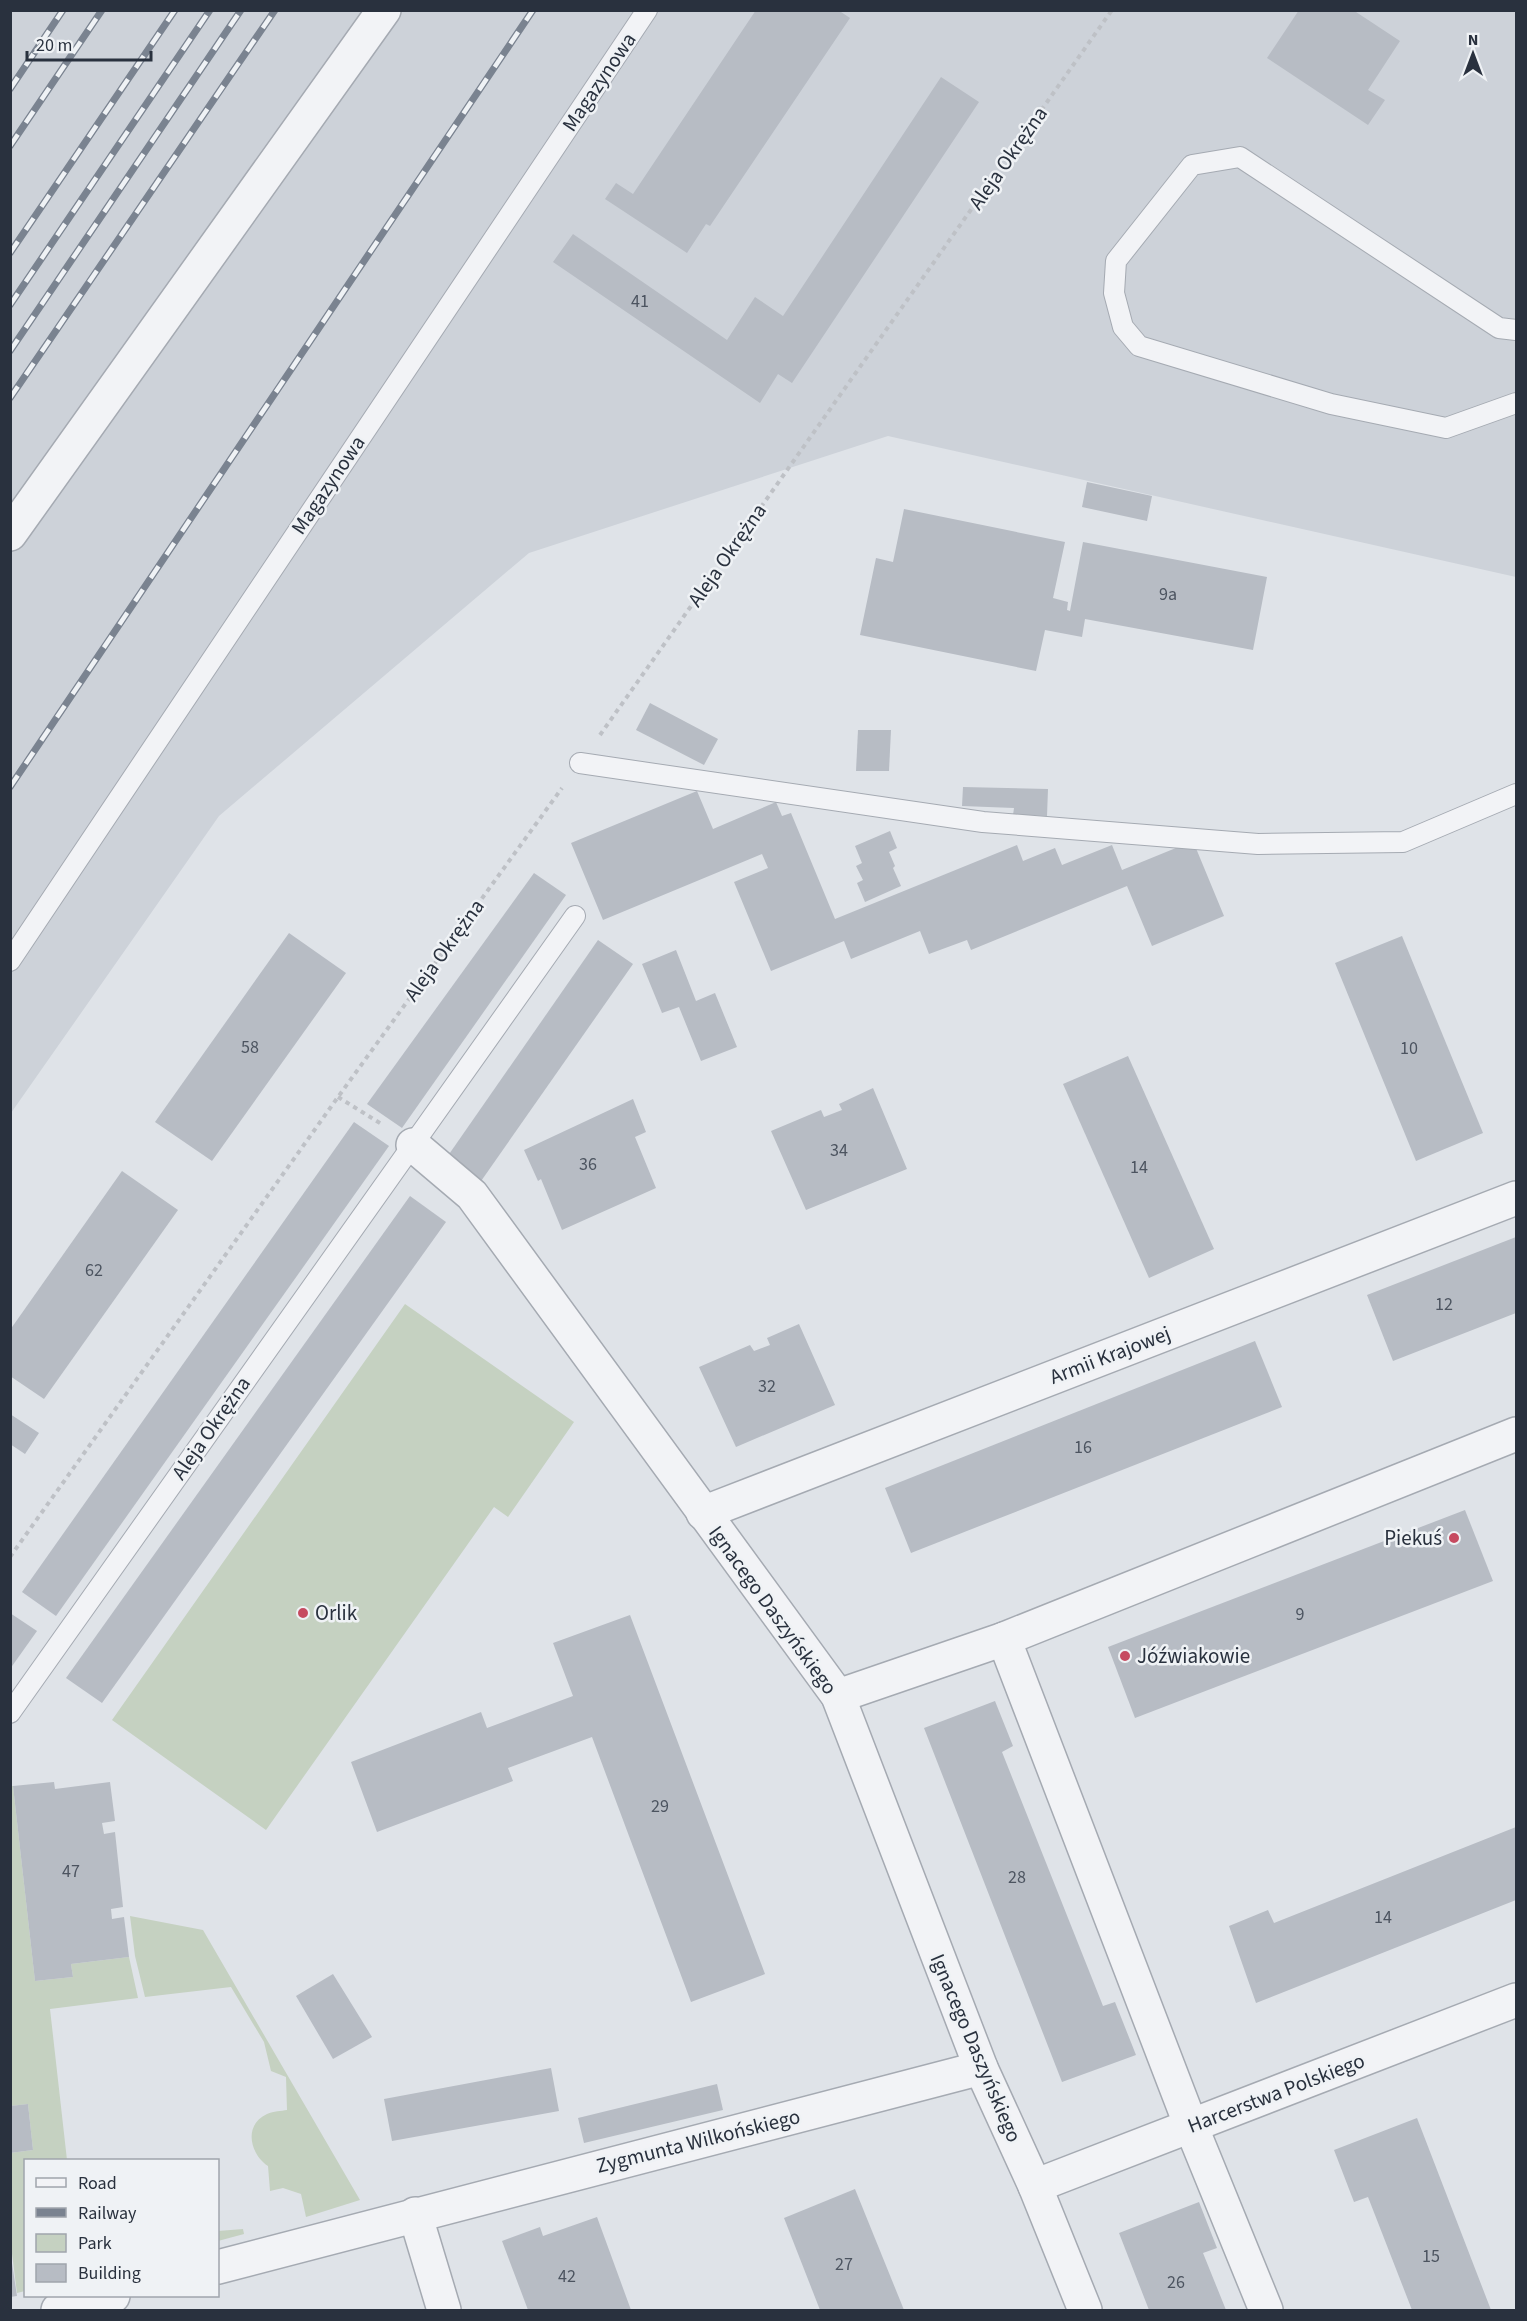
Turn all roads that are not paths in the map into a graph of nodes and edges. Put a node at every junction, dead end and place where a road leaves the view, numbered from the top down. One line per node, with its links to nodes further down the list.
1 (384, 10): 5 (street)
2 (647, 10): 9 (lane, Magazynowa)
3 (1516, 330): 4 (lane)
4 (1516, 403)
5 (10, 534)
6 (580, 763): 7 (lane)
7 (1516, 794)
8 (575, 916): 10 (lane, Aleja Okrężna)
9 (10, 960)
10 (413, 1145): 13 (street, Ignacego Daszyńskiego); 16 (lane, Aleja Okrężna)
11 (1516, 1198): 13 (street, Armii Krajowej)
12 (1516, 1434): 14 (street)
13 (703, 1512): 15 (street, Ignacego Daszyńskiego)
14 (1004, 1639): 15 (street); 19 (street)
15 (838, 1696): 18 (street, Ignacego Daszyńskiego)
16 (10, 1713)
17 (1516, 2000): 19 (street, Harcerstwa Polskiego)
18 (981, 2068): 20 (street, Ignacego Daszyńskiego); 21 (street, Zygmunta Wilkońskiego)
19 (1191, 2126): 20 (street, Harcerstwa Polskiego); 27 (street)
20 (1035, 2186): 26 (street, Ignacego Daszyńskiego)
21 (416, 2214): 22 (street, Zygmunta Wilkońskiego); 25 (street)
22 (219, 2267)
23 (106, 2297): 24 (street)
24 (58, 2310)
25 (444, 2310)
26 (1085, 2310)
27 (1266, 2310)

